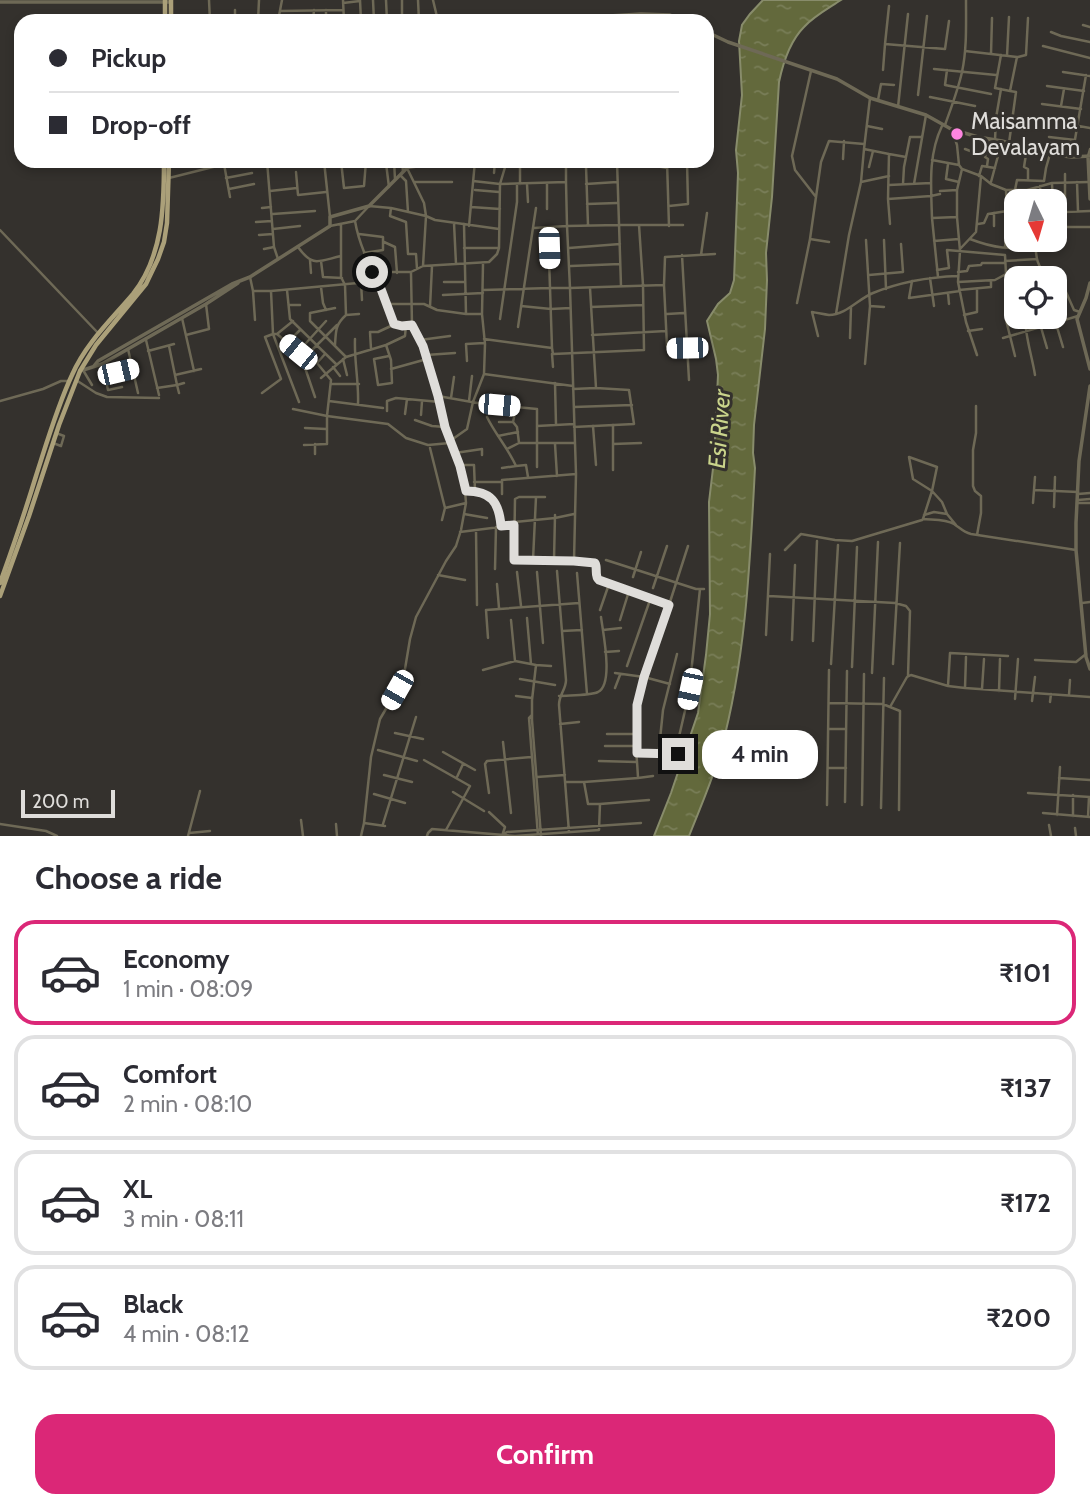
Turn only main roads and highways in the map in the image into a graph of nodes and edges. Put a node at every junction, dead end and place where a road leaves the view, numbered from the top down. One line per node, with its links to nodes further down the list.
1 (163, 168): 3 (main road)
2 (169, 168): 4 (main road)
3 (0, 583)
4 (0, 596)

